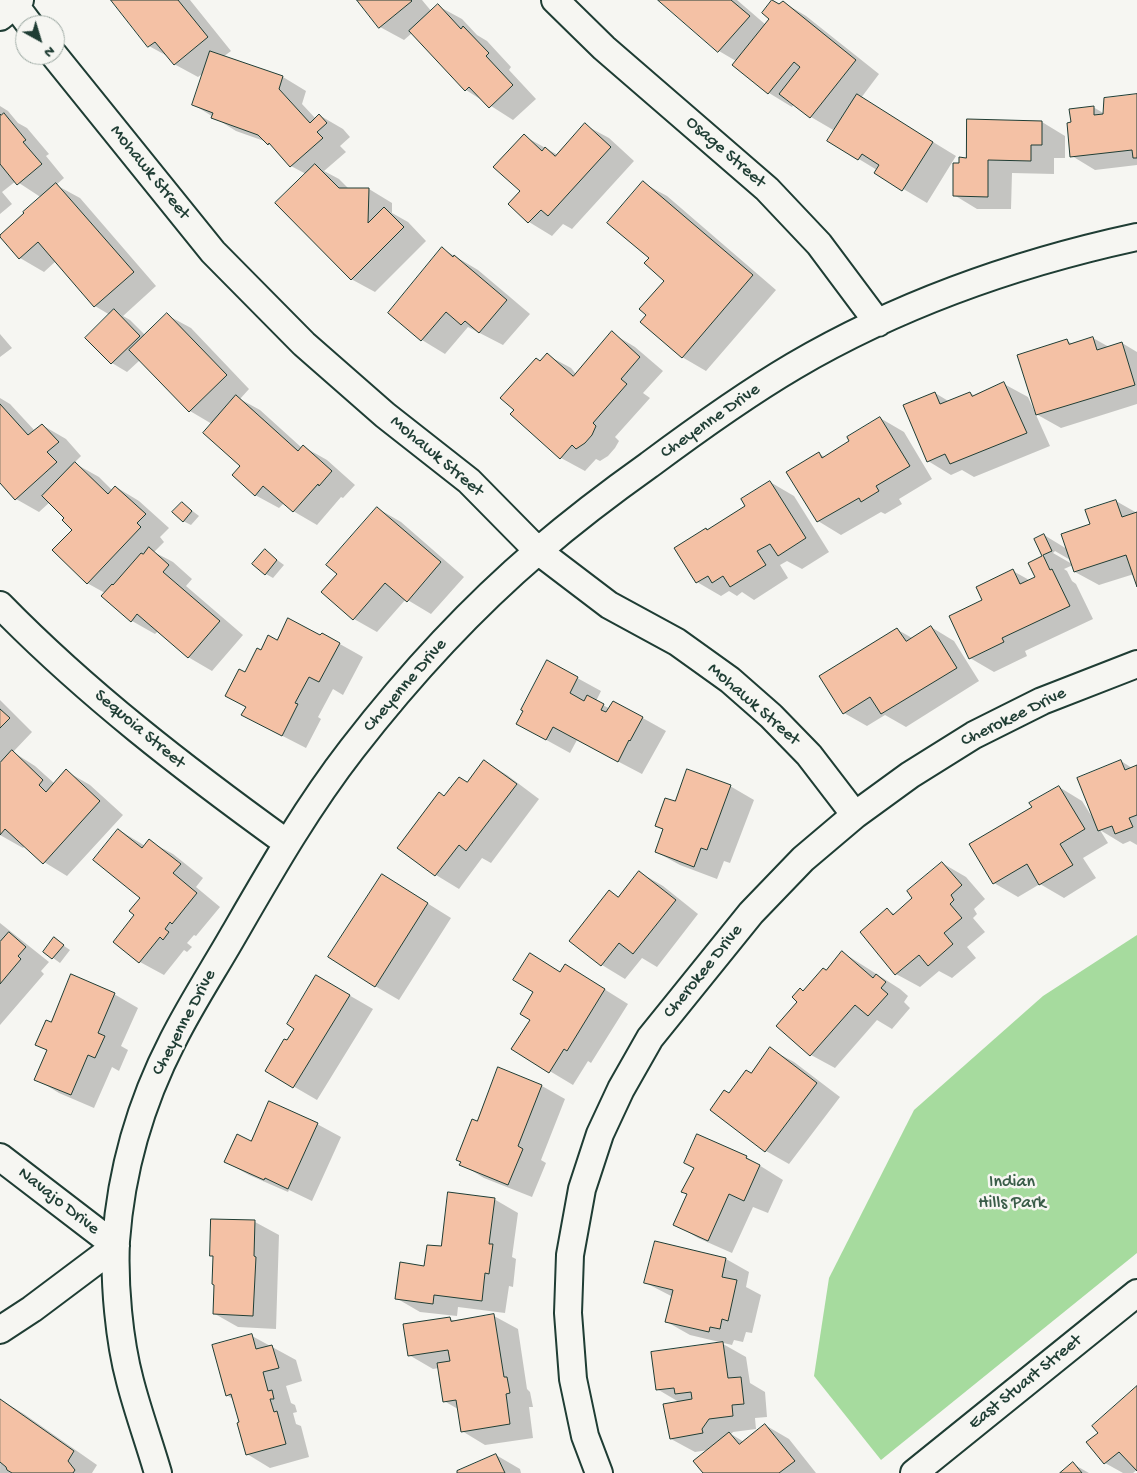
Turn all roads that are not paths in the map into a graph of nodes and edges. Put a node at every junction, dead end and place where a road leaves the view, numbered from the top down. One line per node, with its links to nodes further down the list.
1 (555, 0): 4 (street, Osage Street)
2 (62, 65): 5 (street, Mohawk Street)
3 (1137, 237): 4 (street, Cheyenne Drive)
4 (878, 323): 5 (street, Cheyenne Drive)
5 (538, 551): 8 (street, Mohawk Street); 9 (street, Cheyenne Drive)
6 (0, 605): 9 (street, Sequoia Street)
7 (1137, 664): 8 (street, Cherokee Drive)
8 (855, 815): 15 (street, Cherokee Drive)
9 (287, 843): 11 (street, Cheyenne Drive)
10 (0, 1157): 11 (street, Navajo Drive)
11 (116, 1246): 13 (street); 14 (street, Cheyenne Drive)
12 (1135, 1300): 16 (street, East Stuart Street)
13 (0, 1330)
14 (158, 1473)
15 (599, 1473)
16 (914, 1473)

